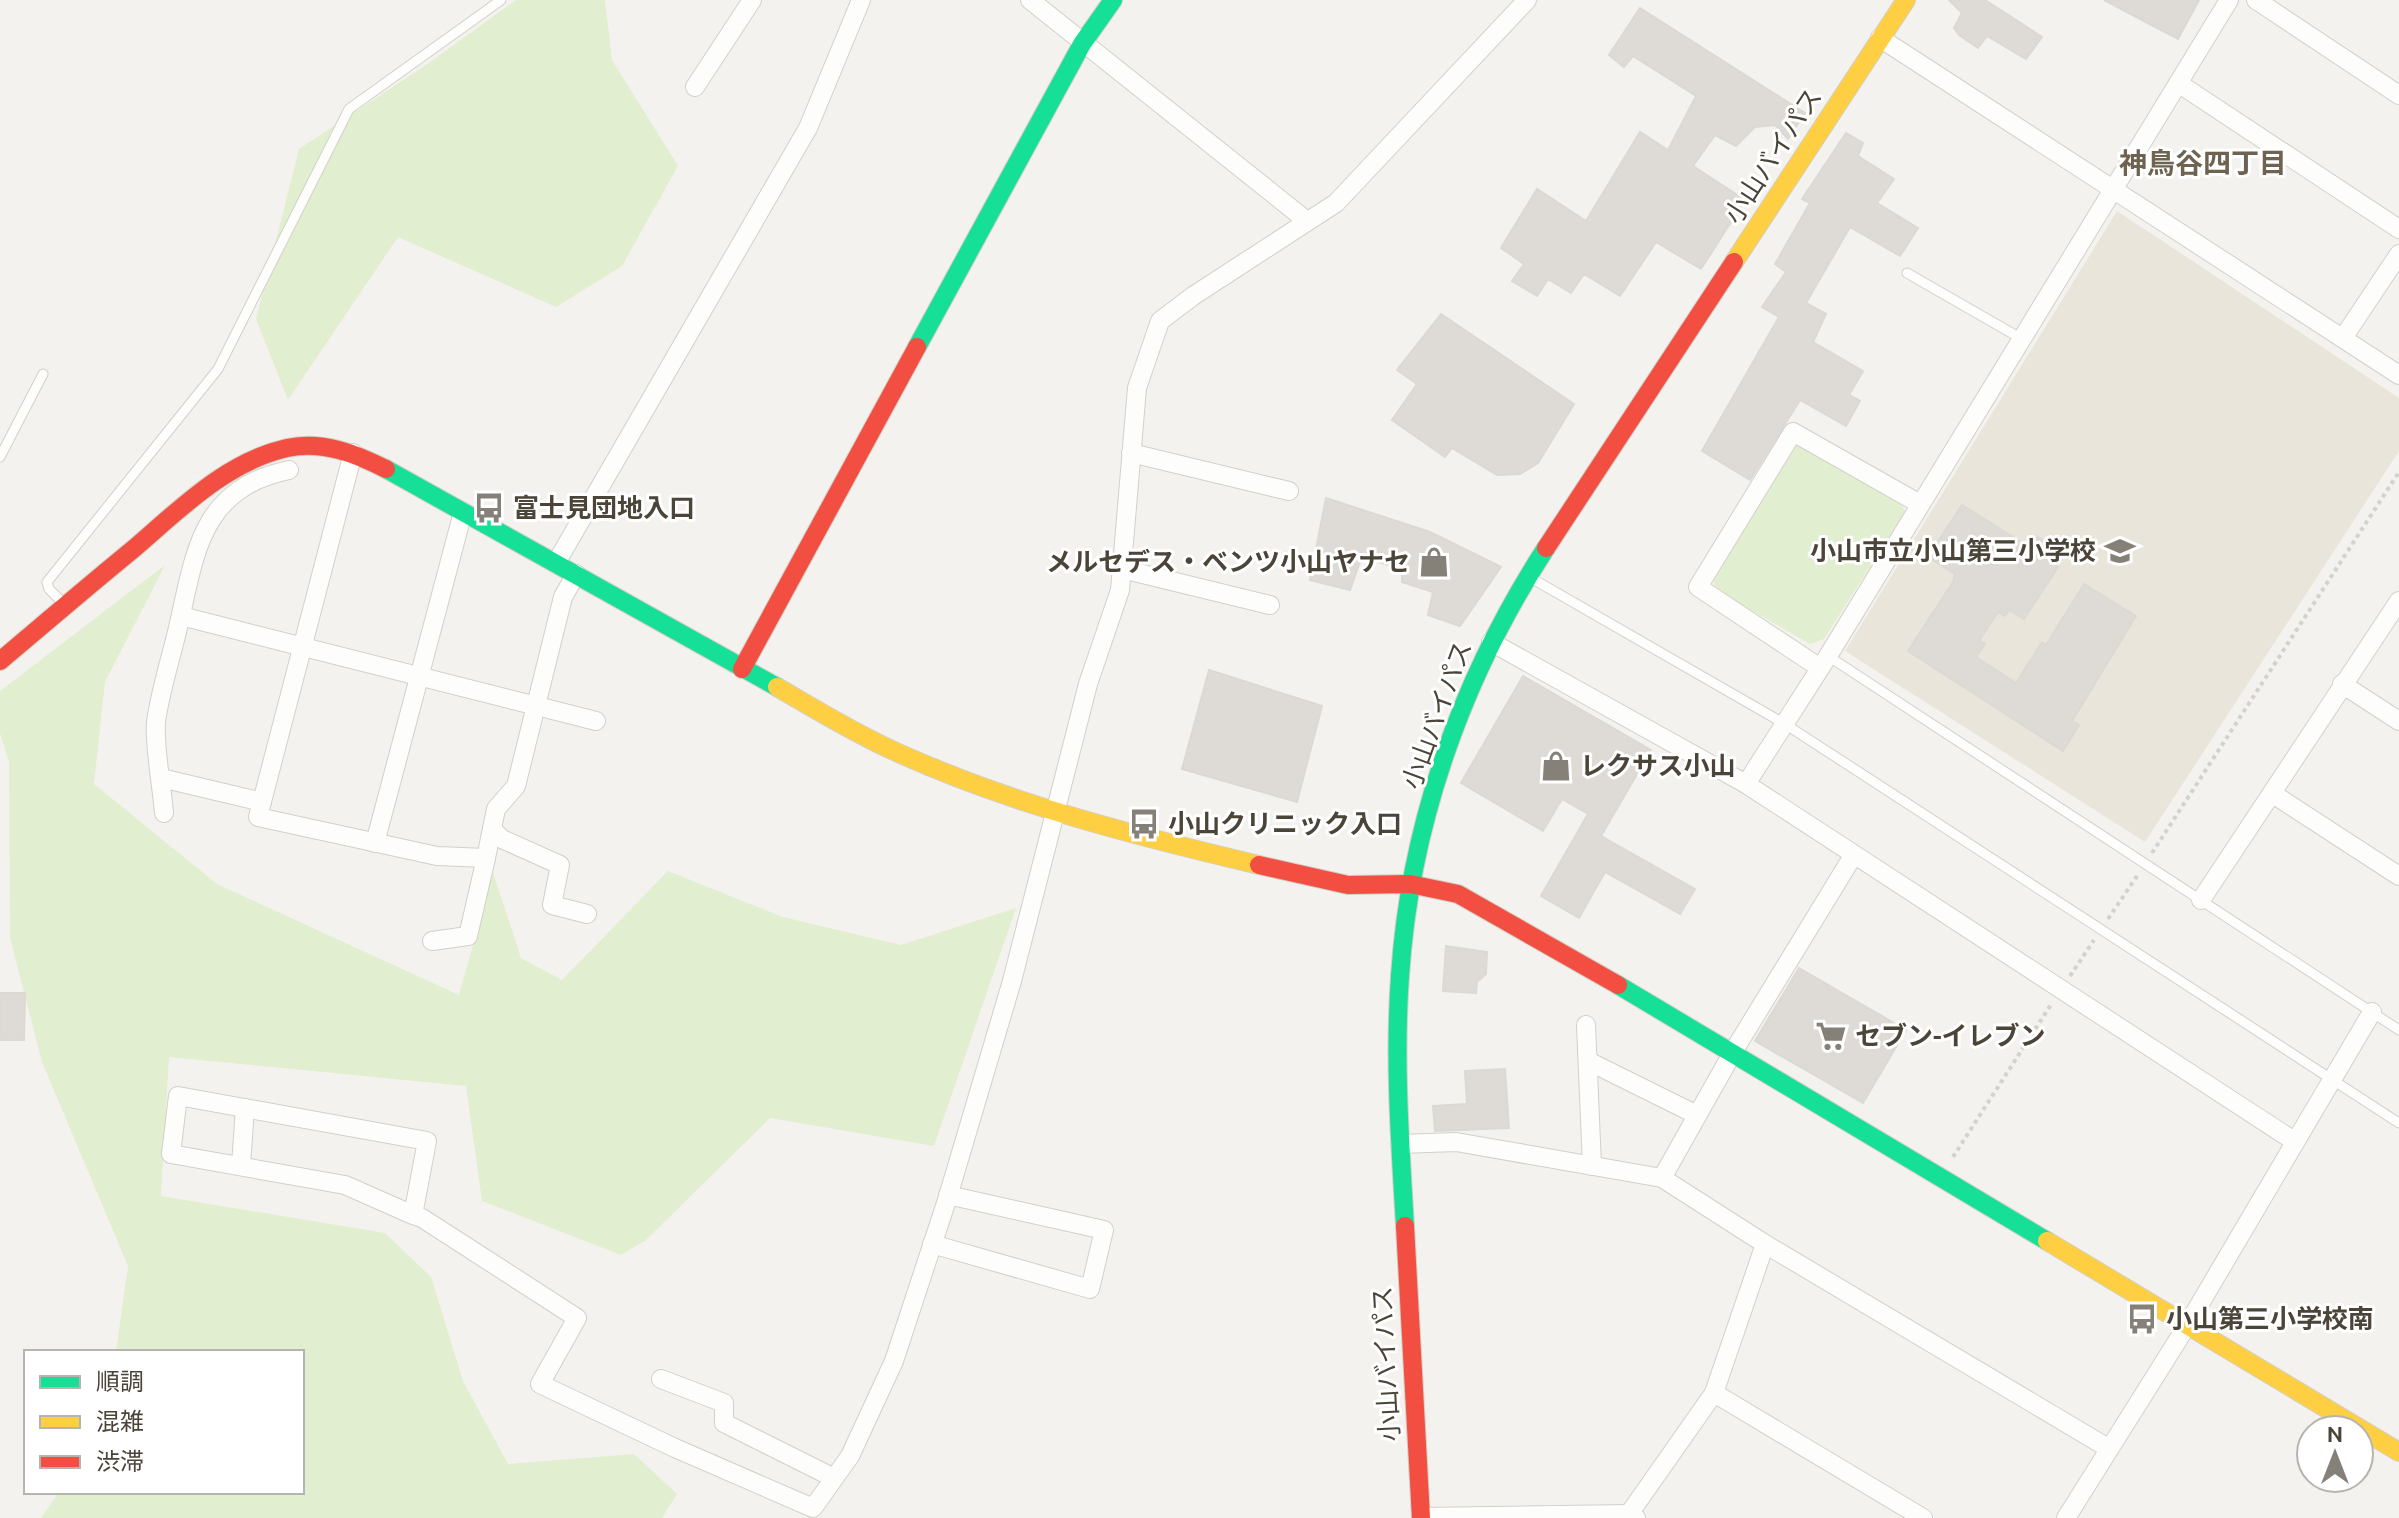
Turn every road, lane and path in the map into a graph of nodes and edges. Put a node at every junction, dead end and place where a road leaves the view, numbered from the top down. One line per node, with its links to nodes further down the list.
1 (501, 0): 38 (lane)
2 (752, 0): 13 (street)
3 (861, 0): 33 (street)
4 (1030, 0): 11 (street)
5 (1113, 0): 11 (main road)
6 (1527, 0): 16 (street)
7 (1906, 0): 10 (main road, 小山バイパス)
8 (2229, 0): 12 (street)
9 (2256, 0): 14 (street)
10 (1880, 38): 15 (street); 36 (main road, 小山バイパス)
11 (1082, 44): 16 (street); 45 (main road)
12 (2178, 83): 15 (street); 17 (street)
13 (695, 87)
14 (2399, 95)
15 (2112, 191): 20 (street); 21 (street)
16 (1307, 221): 26 (street)
17 (2399, 229)
18 (2399, 254): 20 (street)
19 (1907, 273): 21 (lane)
20 (2343, 338): 23 (street)
21 (2022, 339): 31 (street)
22 (43, 374): 27 (lane)
23 (2399, 375)
24 (289, 447): 25 (main road); 28 (lane); 38 (main road)
25 (353, 453): 32 (main road); 42 (street)
26 (1131, 453): 30 (street); 34 (street)
27 (0, 457)
28 (289, 470): 40 (street)
29 (2399, 472): 62 (path)
30 (1289, 491)
31 (1920, 504): 44 (street); 44 (street)
32 (463, 512): 33 (main road); 46 (street)
33 (556, 563): 35 (main road)
34 (1122, 569): 39 (street); 56 (street)
35 (576, 574): 45 (main road); 48 (street)
36 (1528, 576): 41 (main road, 小山バイパス); 51 (lane)
37 (2399, 601): 47 (street)
38 (65, 605): 43 (main road)
39 (1270, 605)
40 (181, 616): 42 (street); 52 (street)
41 (1491, 642): 53 (street); 64 (main road, 小山バイパス)
42 (302, 647): 46 (street); 55 (street)
43 (0, 661)
44 (1824, 662): 51 (street); 62 (lane)
45 (742, 669): 56 (main road)
46 (419, 677): 48 (street); 59 (street)
47 (2342, 684): 50 (street); 54 (street)
48 (535, 706): 49 (street); 58 (street)
49 (596, 721)
50 (2399, 721)
51 (1785, 724): 53 (street); 67 (lane)
52 (161, 778): 55 (street); 57 (street)
53 (1746, 784): 60 (street)
54 (2273, 794): 63 (street); 65 (street)
55 (262, 802): 59 (street)
56 (1056, 810): 64 (main road); 85 (street)
57 (164, 813)
58 (492, 829): 61 (street); 66 (street)
59 (375, 843): 61 (street)
60 (1853, 856): 69 (street); 73 (street)
61 (486, 858): 68 (street)
62 (2145, 863): 65 (lane); 67 (path)
63 (2399, 876)
64 (1412, 884): 73 (main road); 80 (main road, 小山バイパス)
65 (2201, 900): 70 (lane)
66 (587, 914)
67 (2102, 929): 69 (path); 75 (lane)
68 (432, 941)
69 (2061, 990): 79 (street); 84 (path)
70 (2372, 1012): 72 (lane); 75 (street)
71 (1586, 1025): 74 (street)
72 (2399, 1030)
73 (1733, 1052): 77 (street); 84 (main road)
74 (1588, 1061): 77 (street); 82 (street)
75 (2331, 1080): 78 (lane); 79 (street)
76 (245, 1108): 81 (street); 81 (street); 86 (street)
77 (1697, 1115): 83 (street)
78 (2399, 1123)
79 (2294, 1141): 89 (street)
80 (1400, 1144): 82 (street); 95 (main road, 小山バイパス)
81 (241, 1165): 86 (street)
82 (1592, 1166): 83 (street)
83 (1662, 1178): 88 (street)
84 (1939, 1178): 89 (main road)
85 (948, 1195): 87 (street); 87 (street)
86 (413, 1215): 94 (street)
87 (932, 1244): 94 (street)
88 (1765, 1244): 91 (street); 92 (street)
89 (2188, 1324): 92 (street); 93 (main road)
90 (661, 1379): 94 (street)
91 (1714, 1393): 96 (street); 97 (street)
92 (2108, 1448): 98 (street)
93 (2399, 1452)
94 (834, 1478)
95 (1421, 1517): 96 (street)
96 (1632, 1517)
97 (1923, 1518)
98 (2066, 1518)

